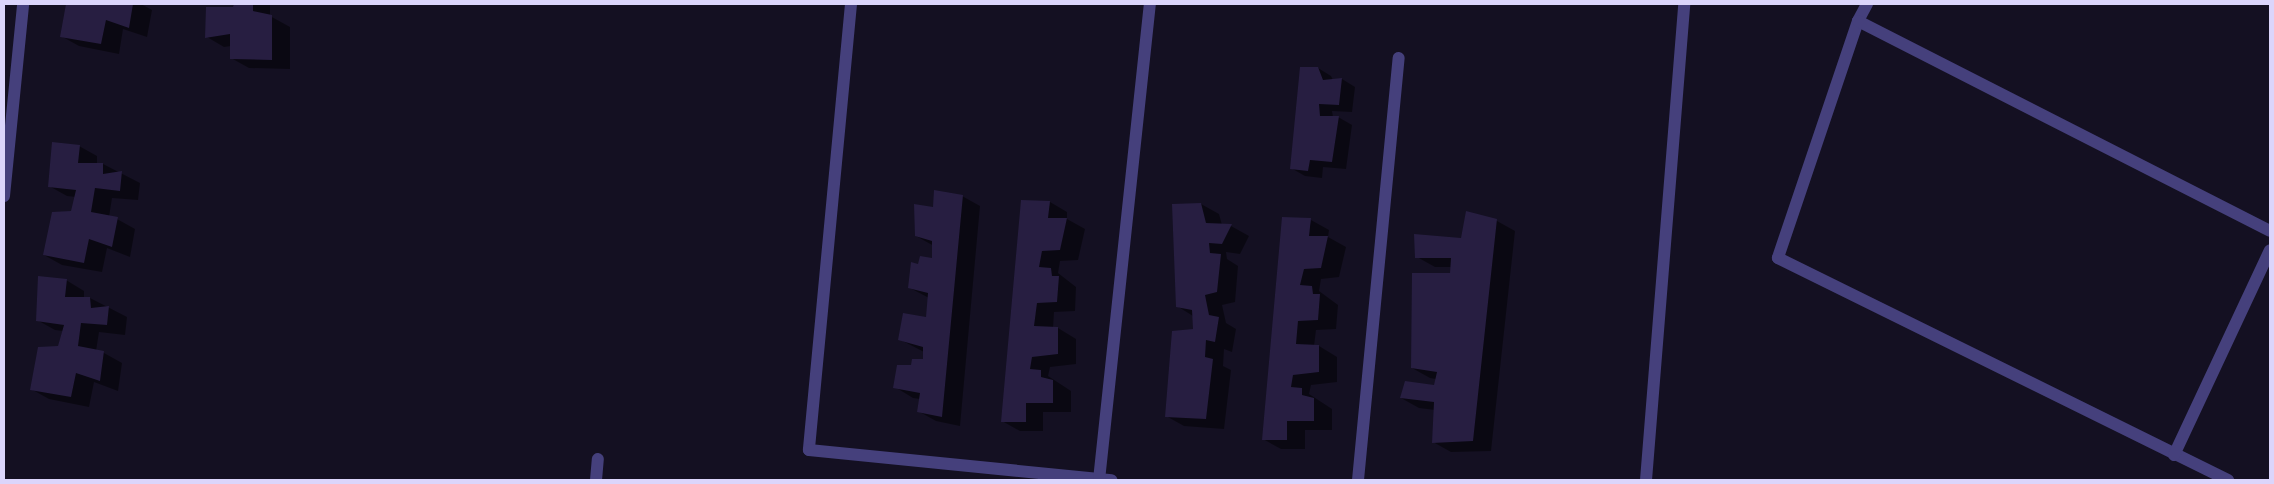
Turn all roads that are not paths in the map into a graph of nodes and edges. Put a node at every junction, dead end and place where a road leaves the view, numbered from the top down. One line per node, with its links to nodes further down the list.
1 (23, 4): 8 (street)
2 (851, 4): 14 (street)
3 (1150, 4): 14 (street)
4 (1684, 4): 17 (street)
5 (1867, 4): 6 (street)
6 (1858, 21): 9 (street); 11 (street)
7 (1399, 58): 16 (street)
8 (4, 196)
9 (2270, 231)
10 (2270, 250): 11 (street)
11 (2174, 455): 18 (street)
12 (598, 458): 13 (street)
13 (596, 480)
14 (1099, 480): 15 (street)
15 (1112, 480)
16 (1358, 480)
17 (1646, 480)
18 (2228, 480)

